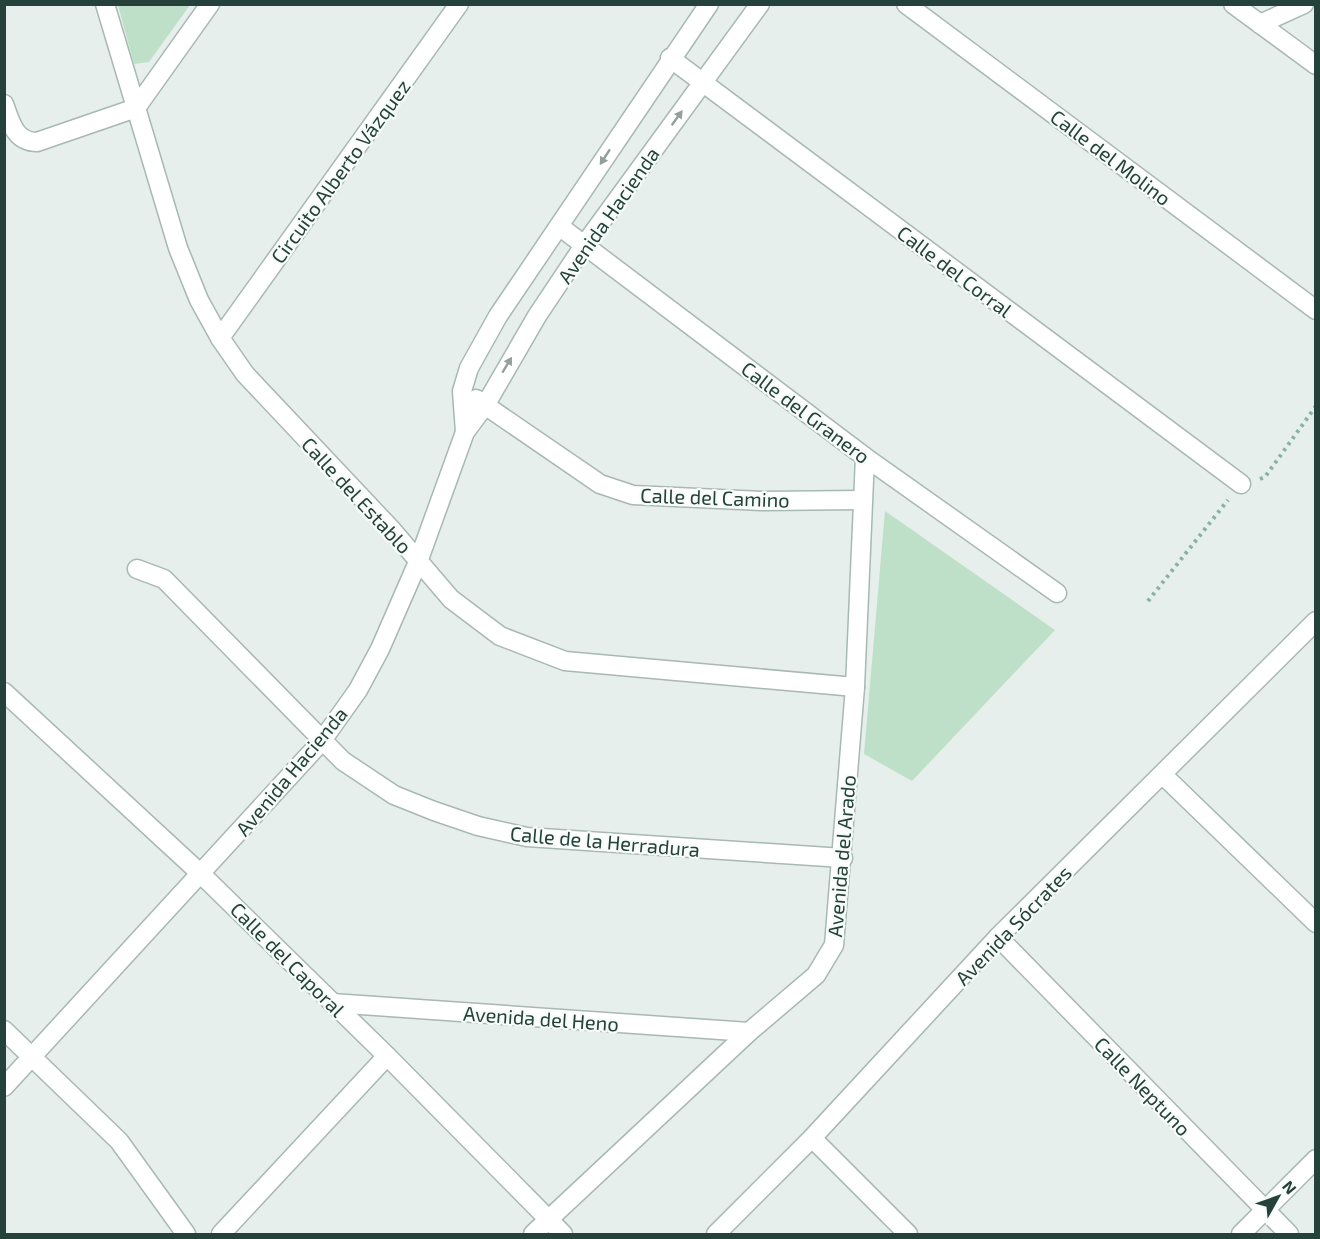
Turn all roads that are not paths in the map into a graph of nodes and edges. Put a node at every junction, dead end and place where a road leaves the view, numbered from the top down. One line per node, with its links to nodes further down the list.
1 (105, 4): 14 (street, Calle del Establo)
2 (210, 4): 14 (street)
3 (459, 4): 18 (street, Circuito Alberto Vázquez)
4 (708, 4): 10 (street, Avenida Hacienda)
5 (760, 4): 12 (street, Avenida Hacienda)
6 (906, 4): 17 (street, Calle del Molino)
7 (1233, 4): 9 (street)
8 (1304, 4): 9 (street)
9 (1260, 24): 11 (street)
10 (670, 58): 12 (street, Calle del Corral); 15 (street, Avenida Hacienda, one-way to 15)
11 (1316, 65)
12 (703, 83): 16 (street, Avenida Hacienda, one-way to 12); 23 (street, Calle del Corral)
13 (4, 104): 14 (street)
14 (136, 108): 18 (street, Calle del Establo)
15 (559, 226): 16 (street, Calle del Granero); 19 (street, Avenida Hacienda)
16 (585, 244): 20 (street, Avenida Hacienda, one-way to 16); 22 (street, Calle del Granero)
17 (1316, 310)
18 (220, 338): 25 (street, Calle del Establo)
19 (462, 392): 20 (street, Calle del Camino); 21 (street, Avenida Hacienda)
20 (486, 404): 21 (street, Avenida Hacienda); 24 (street, Calle del Camino)
21 (465, 432): 25 (street, Avenida Hacienda)
22 (865, 457): 24 (street, Avenida del Arado); 27 (street, Calle del Granero)
23 (1240, 484)
24 (862, 500): 29 (street, Avenida del Arado)
25 (418, 562): 29 (street, Calle del Establo); 31 (street, Avenida Hacienda)
26 (137, 569): 31 (street, Calle de la Herradura)
27 (1057, 593)
28 (1316, 621): 32 (street, Avenida Sócrates)
29 (855, 687): 33 (street, Avenida del Arado)
30 (4, 692): 34 (street, Calle del Caporal)
31 (321, 742): 33 (street, Calle de la Herradura); 34 (street, Avenida Hacienda)
32 (1163, 775): 35 (street); 36 (street, Avenida Sócrates)
33 (843, 858): 39 (street, Avenida del Arado)
34 (201, 874): 37 (street, Calle del Caporal); 41 (street, Avenida Hacienda)
35 (1316, 923)
36 (998, 937): 43 (street, Avenida Sócrates); 45 (street, Calle Neptuno)
37 (332, 1003): 39 (street, Avenida del Heno); 40 (street, Calle del Caporal)
38 (4, 1030): 41 (street)
39 (749, 1032): 46 (street, Avenida del Arado)
40 (387, 1056): 46 (street, Calle del Caporal); 48 (street)
41 (33, 1057): 42 (street, Avenida Hacienda); 47 (street)
42 (4, 1087)
43 (812, 1138): 51 (street, Avenida Sócrates); 52 (street)
44 (1316, 1160): 45 (street)
45 (1264, 1211): 53 (street); 54 (street, Calle Neptuno)
46 (548, 1220): 49 (street, Avenida del Arado); 50 (street, Calle del Caporal)
47 (186, 1234)
48 (221, 1234)
49 (533, 1234)
50 (563, 1234)
51 (716, 1234)
52 (908, 1234)
53 (1241, 1234)
54 (1289, 1234)

